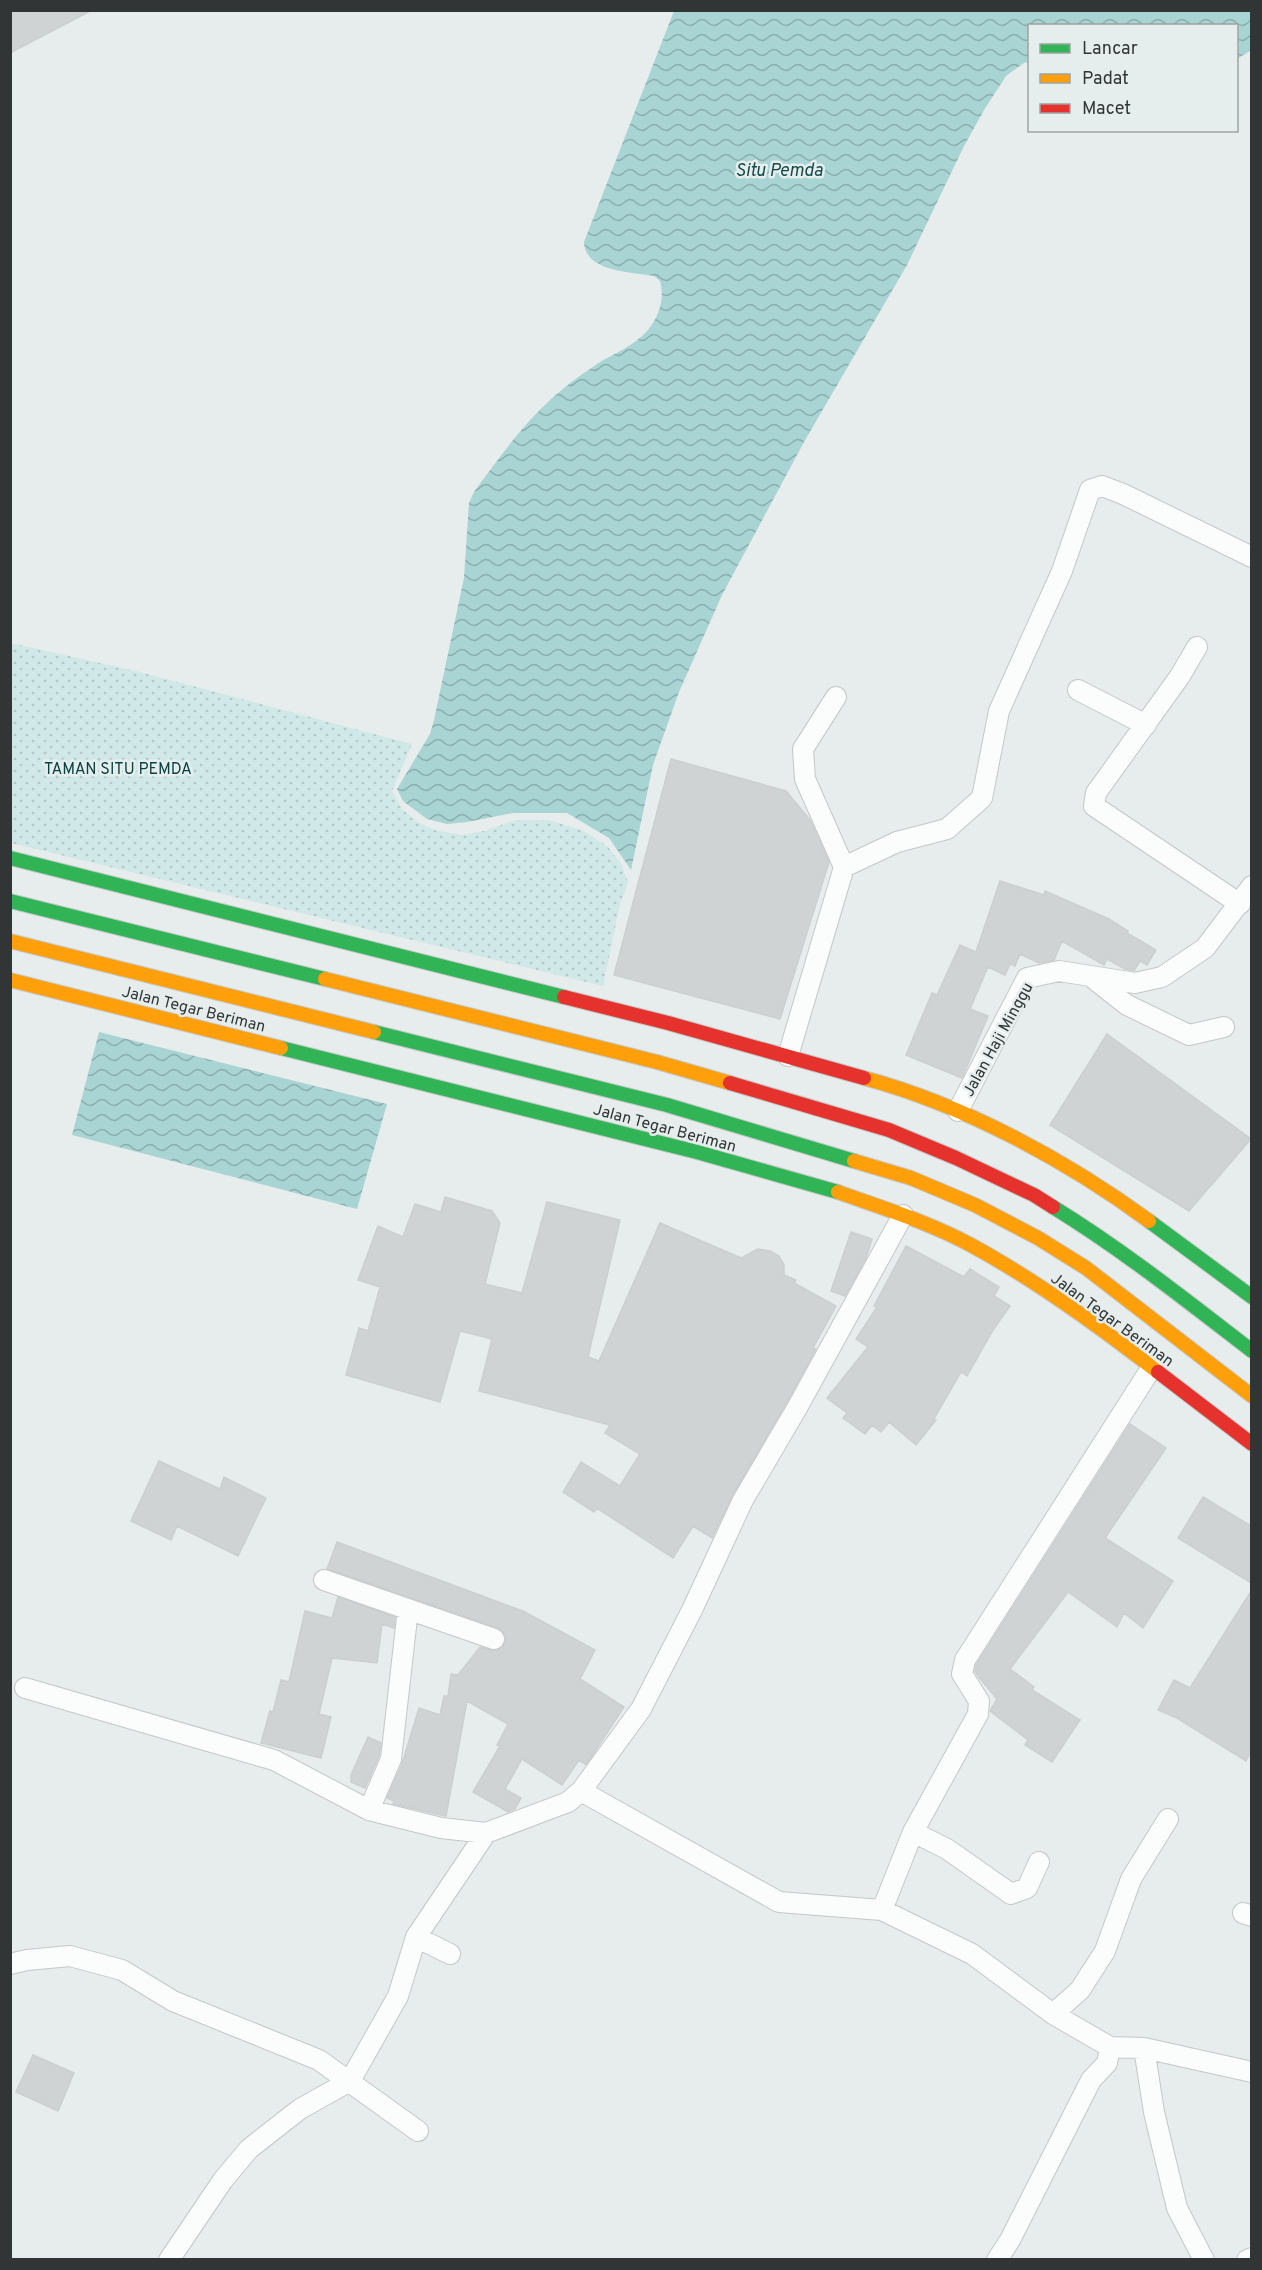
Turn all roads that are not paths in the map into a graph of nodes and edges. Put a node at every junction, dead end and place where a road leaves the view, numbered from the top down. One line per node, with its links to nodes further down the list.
1 (1251, 557): 7 (street)
2 (1197, 647): 5 (street)
3 (1078, 690): 5 (street)
4 (836, 697): 7 (street)
5 (1146, 725): 10 (street)
6 (10, 858): 17 (main road)
7 (844, 867): 17 (street)
8 (1251, 886): 10 (street, Jalan Haji Minggu)
9 (10, 901): 21 (main road)
10 (1239, 904): 13 (street, Jalan Haji Minggu)
11 (10, 941): 12 (main road, Jalan Tegar Beriman)
12 (87, 960): 15 (main road); 23 (main road, Jalan Tegar Beriman)
13 (1092, 977): 16 (street); 18 (street, Jalan Haji Minggu)
14 (10, 980): 15 (main road, Jalan Tegar Beriman)
15 (80, 987): 19 (main road, Jalan Tegar Beriman)
16 (1224, 1027)
17 (788, 1056): 18 (main road)
18 (958, 1111): 20 (main road)
19 (903, 1215): 22 (main road, Jalan Tegar Beriman); 29 (street)
20 (1251, 1297)
21 (1251, 1351)
22 (1152, 1367): 24 (main road, Jalan Tegar Beriman); 32 (street)
23 (1251, 1396)
24 (1251, 1444)
25 (324, 1580): 26 (street)
26 (408, 1609): 27 (street); 30 (street)
27 (494, 1639)
28 (25, 1688): 30 (street)
29 (581, 1791): 33 (street); 35 (street)
30 (369, 1810): 33 (street)
31 (1168, 1819): 39 (street)
32 (913, 1832): 34 (street); 35 (street)
33 (486, 1833): 36 (street)
34 (1039, 1862)
35 (882, 1910): 39 (street)
36 (416, 1937): 37 (street); 43 (street)
37 (450, 1954)
38 (10, 1964): 43 (street)
39 (1053, 2014): 40 (street)
40 (1110, 2047): 41 (street); 47 (street)
41 (1144, 2048): 42 (street); 48 (street)
42 (1251, 2072)
43 (350, 2080): 44 (street); 46 (street)
44 (418, 2131)
45 (1251, 2258): 49 (street)
46 (169, 2259)
47 (997, 2259)
48 (1204, 2259)
49 (1247, 2259)

